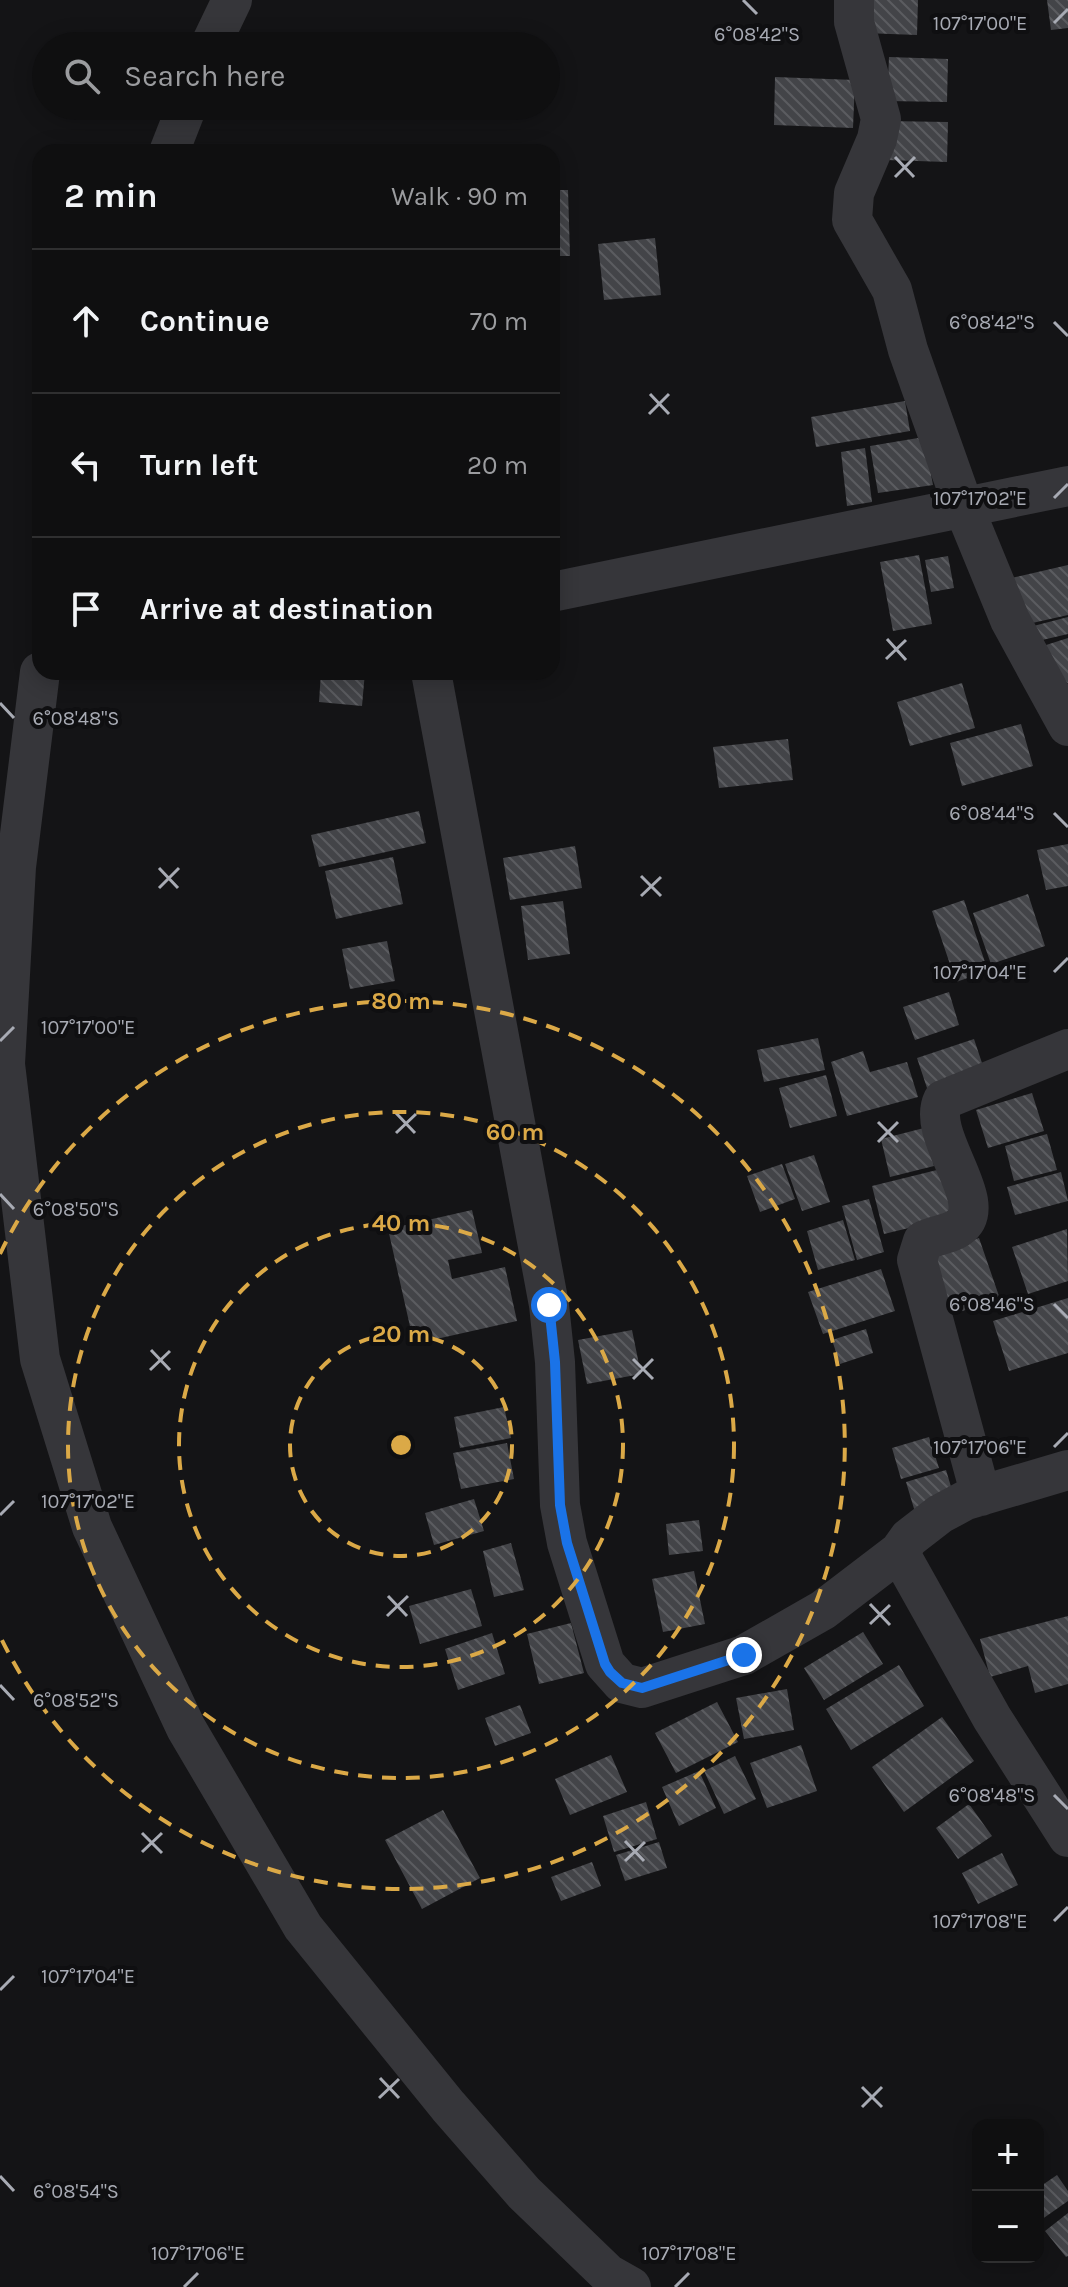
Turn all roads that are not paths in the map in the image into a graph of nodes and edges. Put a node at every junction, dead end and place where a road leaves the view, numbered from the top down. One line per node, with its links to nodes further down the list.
1 (232, 0): 3 (street)
2 (854, 0): 7 (street)
3 (217, 32)
4 (182, 120): 5 (street)
5 (172, 144)
6 (1068, 486): 7 (street)
7 (964, 508): 8 (street); 11 (street)
8 (560, 590)
9 (39, 680): 17 (street)
10 (432, 680): 15 (street)
11 (1068, 726)
12 (1068, 1049): 14 (street)
13 (1068, 1470): 14 (street)
14 (981, 1496): 15 (street)
15 (899, 1552): 16 (street)
16 (1068, 1837)
17 (631, 2287)

